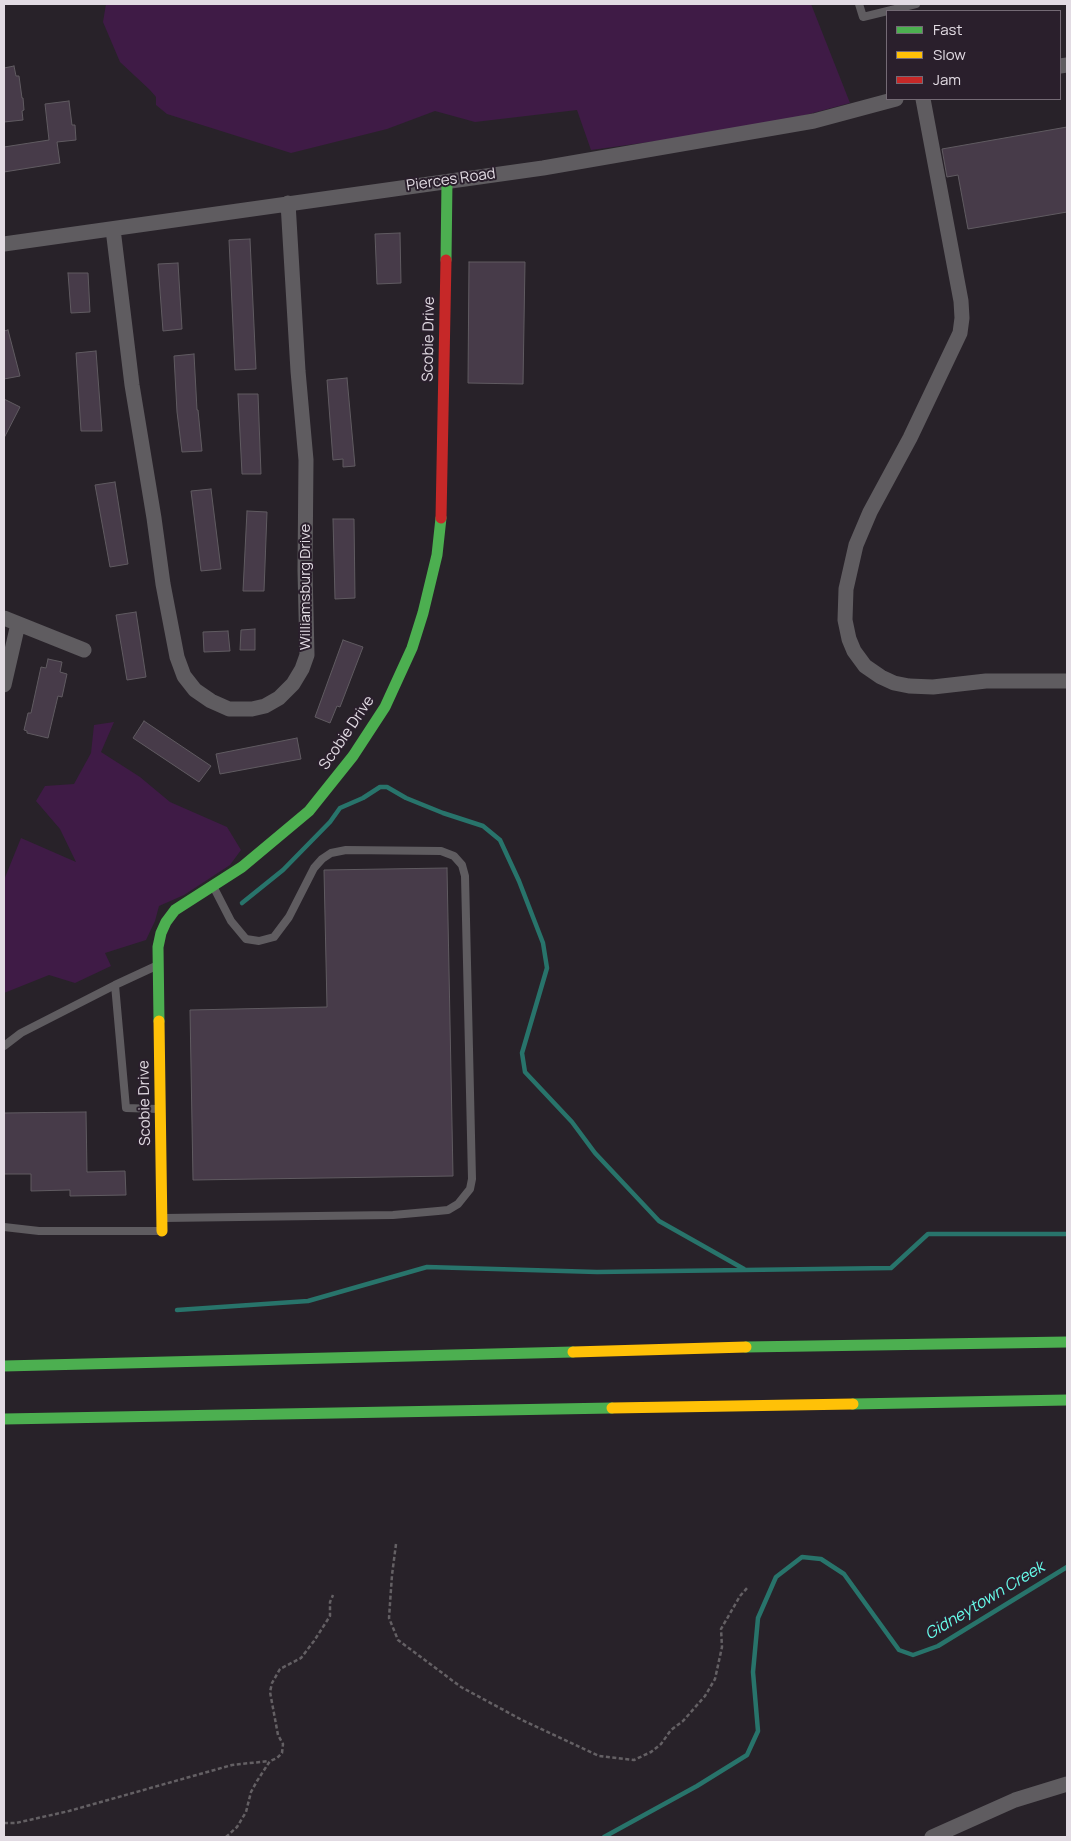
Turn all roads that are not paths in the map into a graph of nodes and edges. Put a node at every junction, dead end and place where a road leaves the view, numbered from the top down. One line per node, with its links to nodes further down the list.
1 (859, 4): 4 (lane)
2 (916, 4): 3 (lane)
3 (897, 10)
4 (886, 12)
5 (892, 100): 7 (street, Pierces Road)
6 (923, 100): 13 (street)
7 (446, 181): 8 (street, Pierces Road); 15 (main road, Scobie Drive)
8 (288, 204): 9 (street, Pierces Road); 9 (street, Williamsburg Drive)
9 (113, 229): 10 (street, Pierces Road)
10 (4, 244)
11 (11, 621): 12 (street); 14 (street)
12 (84, 650)
13 (1067, 681)
14 (4, 685)
15 (213, 886): 16 (main road, Scobie Drive); 20 (lane)
16 (158, 966): 17 (lane); 19 (main road, Scobie Drive)
17 (115, 985): 18 (lane); 19 (lane)
18 (4, 1046)
19 (160, 1109): 20 (main road, Scobie Drive)
20 (162, 1218): 22 (main road, Scobie Drive)
21 (4, 1227): 22 (lane)
22 (162, 1232)
23 (1067, 1342): 24 (main road)
24 (4, 1366)
25 (1067, 1400): 26 (main road)
26 (4, 1419)
27 (1067, 1784): 28 (street)
28 (932, 1837)

